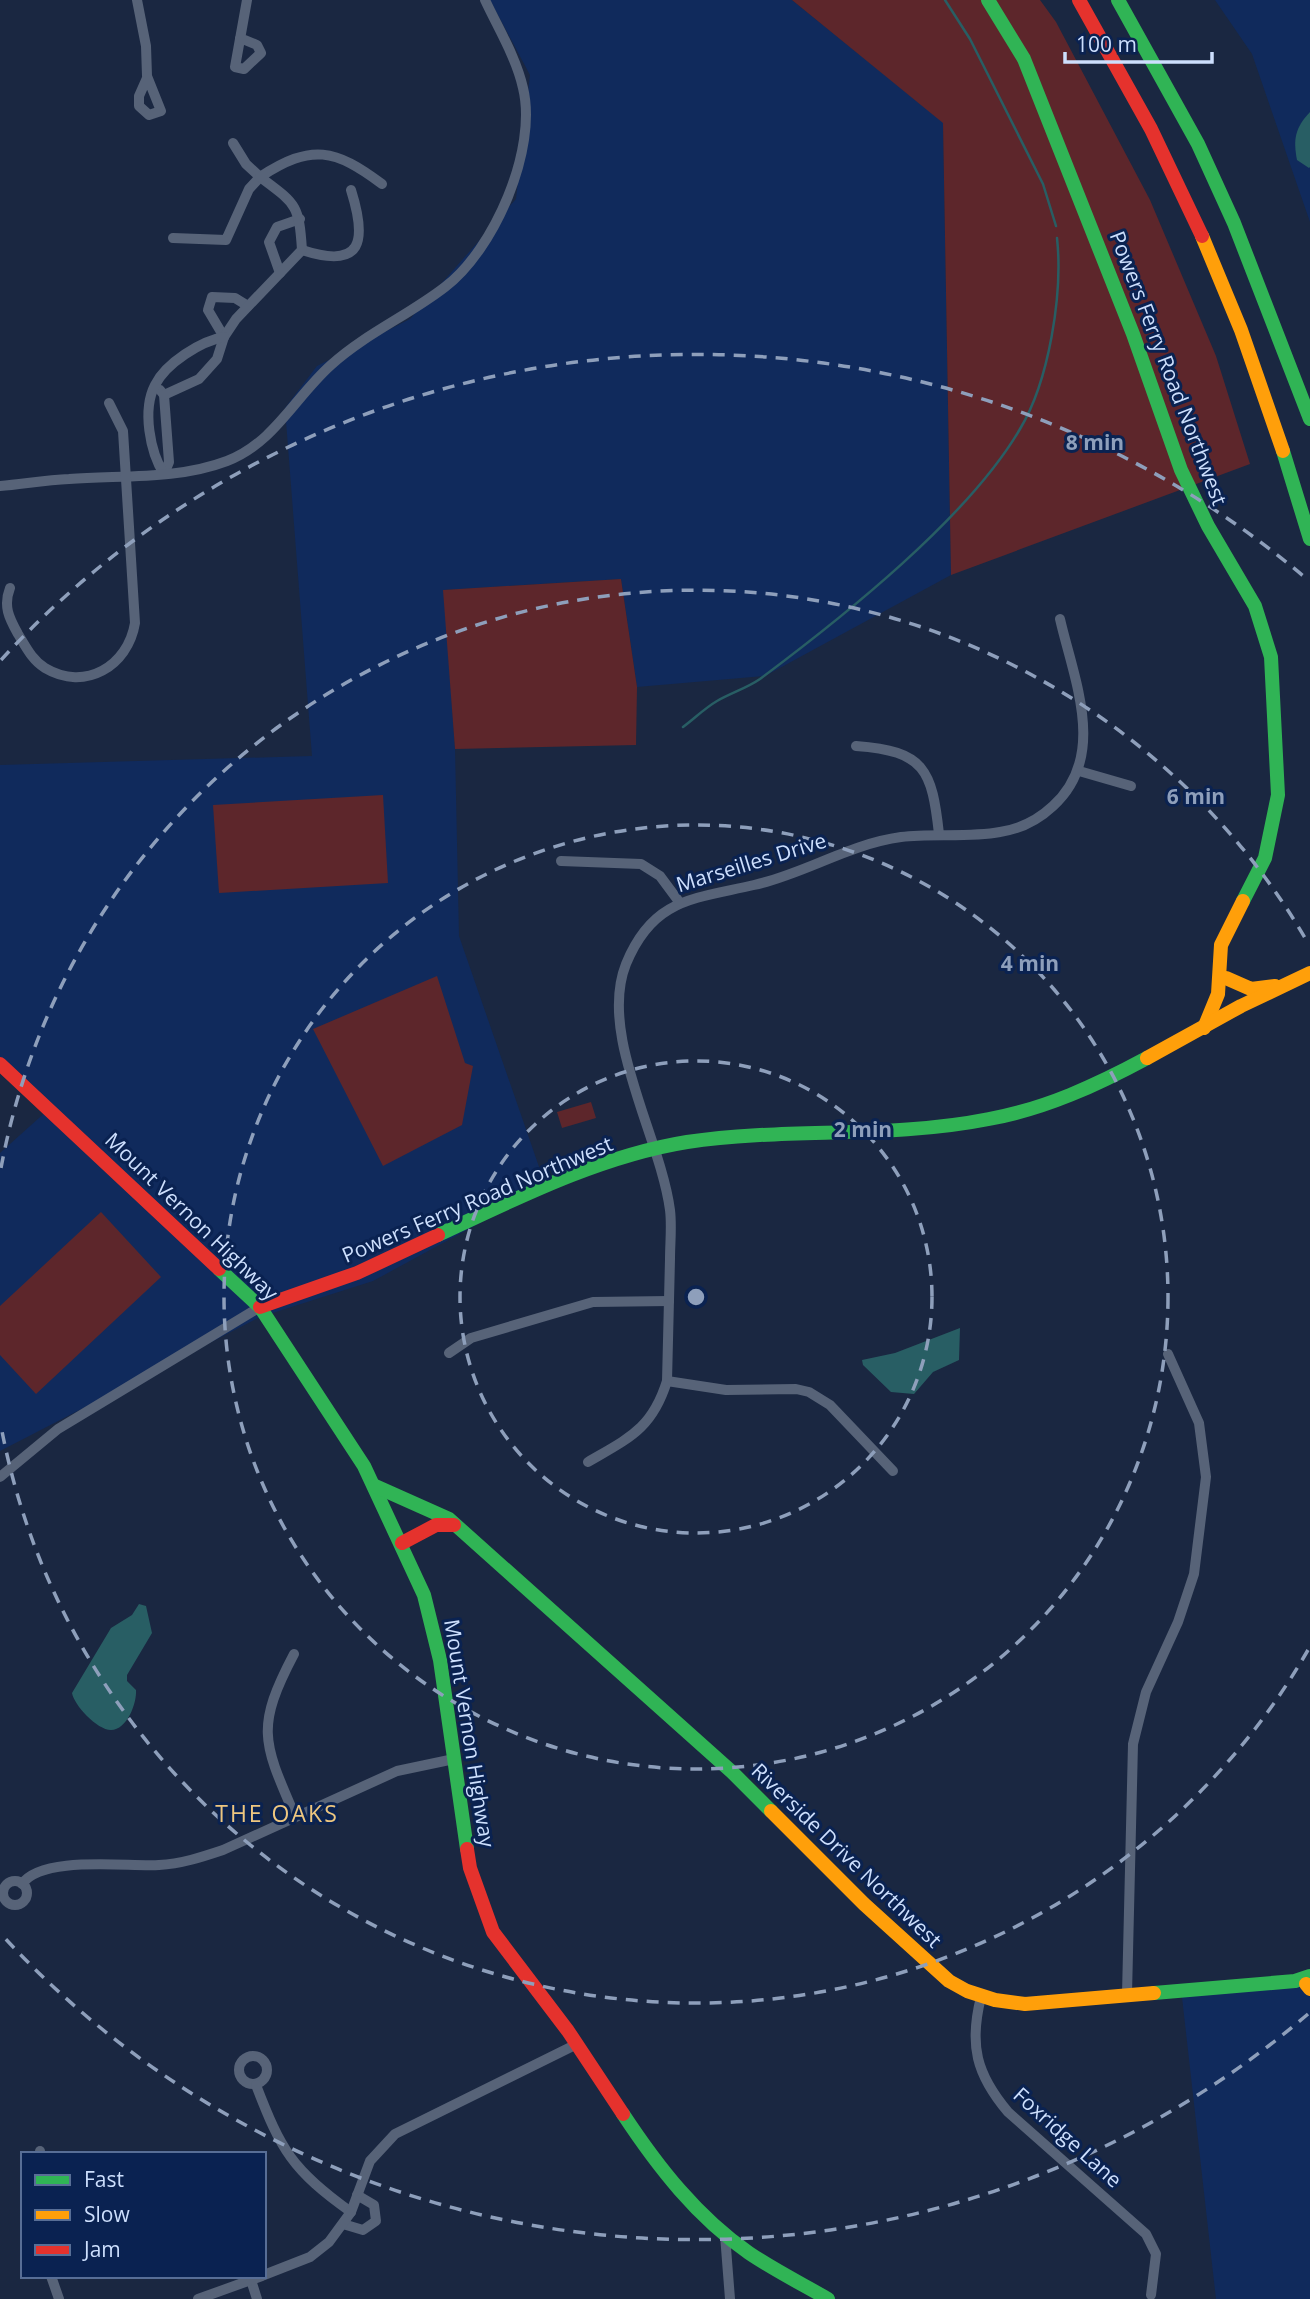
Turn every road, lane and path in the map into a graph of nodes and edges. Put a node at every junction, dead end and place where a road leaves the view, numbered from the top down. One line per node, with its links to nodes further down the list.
1 (137, 0): 8 (street)
2 (247, 0): 7 (street)
3 (485, 0): 23 (street)
4 (988, 0): 35 (main road, Powers Ferry Road Northwest)
5 (1079, 0): 26 (main road)
6 (1118, 0): 22 (main road)
7 (240, 38): 7 (street)
8 (147, 78)
9 (233, 143): 10 (street)
10 (260, 177): 11 (street); 13 (street); 14 (street)
11 (382, 184)
12 (351, 190): 15 (street)
13 (300, 219): 15 (street); 16 (street)
14 (173, 239)
15 (302, 250): 16 (street)
16 (280, 273): 17 (street)
17 (248, 306): 18 (street); 18 (street)
18 (224, 337): 19 (street); 20 (street)
19 (155, 385): 20 (street); 23 (street)
20 (164, 395): 23 (street)
21 (109, 402): 24 (street)
22 (1310, 419)
23 (164, 474): 24 (street)
24 (126, 476): 25 (street); 27 (street)
25 (0, 486)
26 (1310, 539)
27 (10, 588)
28 (1060, 619): 30 (street)
29 (856, 746): 32 (street)
30 (1079, 771): 31 (street); 32 (street, Marseilles Drive)
31 (1131, 786)
32 (939, 834): 34 (street, Marseilles Drive)
33 (561, 861): 34 (street)
34 (680, 902): 42 (street, Marseilles Drive)
35 (1220, 958): 37 (main road); 40 (main road, Powers Ferry Road Northwest)
36 (1310, 972): 38 (main road, Powers Ferry Road Northwest)
37 (1226, 978): 38 (main road); 39 (main road)
38 (1293, 981): 39 (main road, Powers Ferry Road Northwest)
39 (1239, 1009): 40 (main road, Powers Ferry Road Northwest)
40 (1204, 1028): 42 (main road, Powers Ferry Road Northwest)
41 (0, 1064): 44 (main road, Mount Vernon Highway)
42 (655, 1149): 43 (street, Marseilles Drive); 44 (main road, Powers Ferry Road Northwest)
43 (669, 1301): 45 (street); 47 (street, Marseilles Drive)
44 (260, 1307): 50 (street); 51 (main road, Mount Vernon Highway)
45 (449, 1353)
46 (1168, 1354): 59 (street)
47 (667, 1381): 48 (street); 49 (street)
48 (588, 1462)
49 (893, 1471)
50 (0, 1477)
51 (374, 1486): 52 (main road, Riverside Drive Northwest); 53 (main road, Mount Vernon Highway)
52 (454, 1525): 53 (main road); 60 (main road, Riverside Drive Northwest)
53 (402, 1543): 55 (main road, Mount Vernon Highway)
54 (294, 1654): 56 (street)
55 (454, 1759): 56 (street); 61 (main road, Mount Vernon Highway)
56 (295, 1816): 57 (street)
57 (22, 1884)
58 (1306, 1983): 59 (main road, Riverside Drive Northwest)
59 (1127, 1994): 60 (main road, Riverside Drive Northwest)
60 (981, 1997): 71 (street, Foxridge Lane)
61 (577, 2044): 63 (street); 66 (main road, Mount Vernon Highway)
62 (256, 2084): 64 (street)
63 (357, 2195): 64 (street); 65 (street)
64 (351, 2211): 65 (street)
65 (344, 2224): 67 (street)
66 (725, 2235): 75 (street); 76 (main road, Mount Vernon Highway)
67 (266, 2275)
68 (52, 2278): 72 (street)
69 (257, 2278): 70 (street)
70 (251, 2280): 73 (street); 74 (street)
71 (1151, 2295)
72 (59, 2299)
73 (198, 2299)
74 (257, 2299)
75 (730, 2299)
76 (828, 2299)

